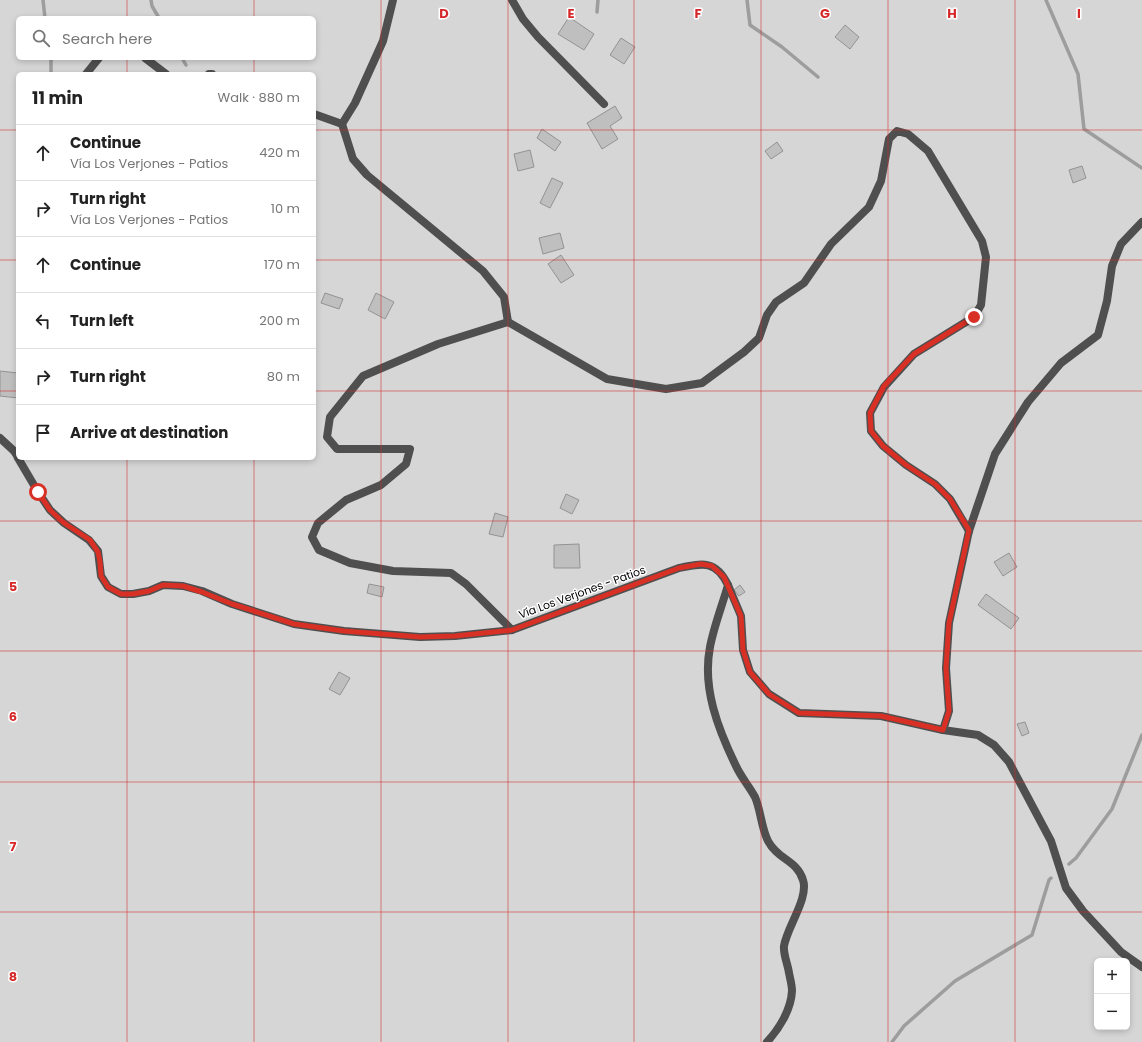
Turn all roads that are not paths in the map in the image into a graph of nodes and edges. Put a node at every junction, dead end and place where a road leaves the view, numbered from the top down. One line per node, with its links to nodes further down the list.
1 (393, 0): 9 (street)
2 (512, 0): 7 (street)
3 (97, 60): 5 (street)
4 (148, 60): 6 (street)
5 (88, 72)
6 (163, 72)
7 (604, 104)
8 (316, 115): 9 (street)
9 (342, 124): 11 (street)
10 (1142, 222): 15 (street)
11 (508, 322): 15 (street); 17 (street)
12 (0, 438): 13 (street, Vía Los Verjones - Patios)
13 (16, 454)
14 (19, 460): 17 (street, Vía Los Verjones - Patios)
15 (969, 530): 18 (street)
16 (728, 585): 17 (street, Vía Los Verjones - Patios); 18 (street); 20 (street)
17 (512, 630)
18 (943, 730): 19 (street)
19 (1142, 967)
20 (767, 1042)

